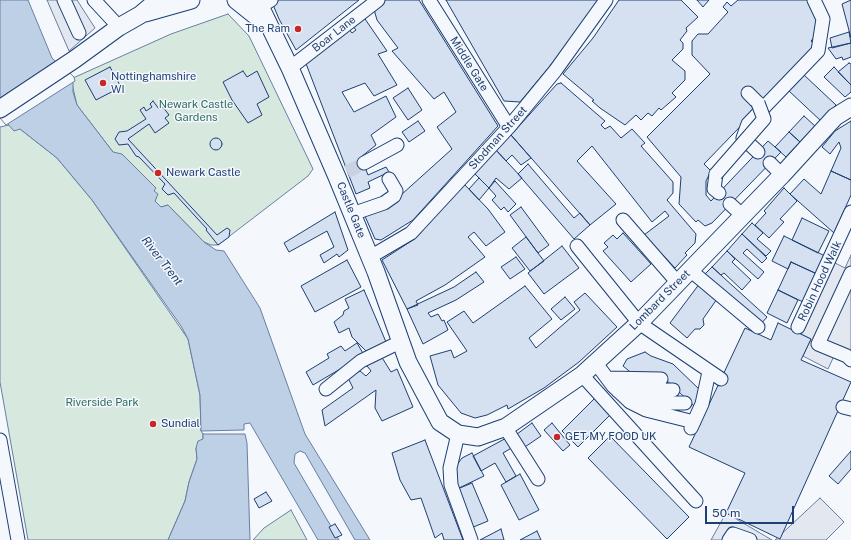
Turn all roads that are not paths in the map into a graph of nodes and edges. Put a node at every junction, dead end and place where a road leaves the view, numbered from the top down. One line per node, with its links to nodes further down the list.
1 (64, 0): 14 (street)
2 (94, 0): 12 (street)
3 (158, 0): 11 (main road)
4 (191, 0): 11 (main road)
5 (236, 0): 13 (main road)
6 (378, 0): 15 (street, Boar Lane)
7 (429, 0): 19 (street, Middle Gate)
8 (606, 0): 19 (street, Stodman Street)
9 (814, 0): 21 (street)
10 (263, 2): 13 (main road, Castle Gate)
11 (140, 15): 12 (main road)
12 (118, 27): 18 (main road)
13 (269, 27): 15 (main road, Castle Gate)
14 (79, 33)
15 (290, 68): 28 (main road, Castle Gate)
16 (748, 93): 26 (street, bridge)
17 (851, 107): 24 (main road, Lombard Street)
18 (0, 109)
19 (509, 127): 31 (street, Stodman Street)
20 (397, 145): 23 (street)
21 (758, 152)
22 (770, 163): 24 (street)
23 (364, 164)
24 (782, 175): 32 (main road, Lombard Street)
25 (389, 179): 28 (street)
26 (718, 193)
27 (851, 212): 37 (street, Robin Hood Walk)
28 (352, 214): 31 (main road, Castle Gate)
29 (623, 220): 34 (street)
30 (577, 246): 35 (street)
31 (370, 257): 38 (main road, Castle Gate)
32 (690, 270): 34 (main road, Lombard Street); 36 (street)
33 (851, 273): 39 (street)
34 (678, 283): 35 (main road, Lombard Street)
35 (640, 323): 40 (main road, Lombard Street); 41 (street)
36 (758, 327)
37 (798, 327)
38 (400, 342): 44 (street); 46 (main road, Castle Gate)
39 (851, 360)
40 (595, 362): 42 (main road, Lombard Street); 45 (street)
41 (709, 372): 43 (street); 45 (street)
42 (582, 375): 47 (main road, Lombard Street); 51 (street)
43 (721, 379)
44 (326, 389)
45 (618, 391): 45 (street)
46 (440, 422): 48 (main road, Lombard Street)
47 (505, 427): 48 (main road, Lombard Street); 50 (street)
48 (458, 434): 53 (street)
49 (0, 440): 52 (street)
50 (538, 479)
51 (696, 501)
52 (18, 540)
53 (471, 540)
54 (729, 540): 55 (street)
55 (750, 540)

